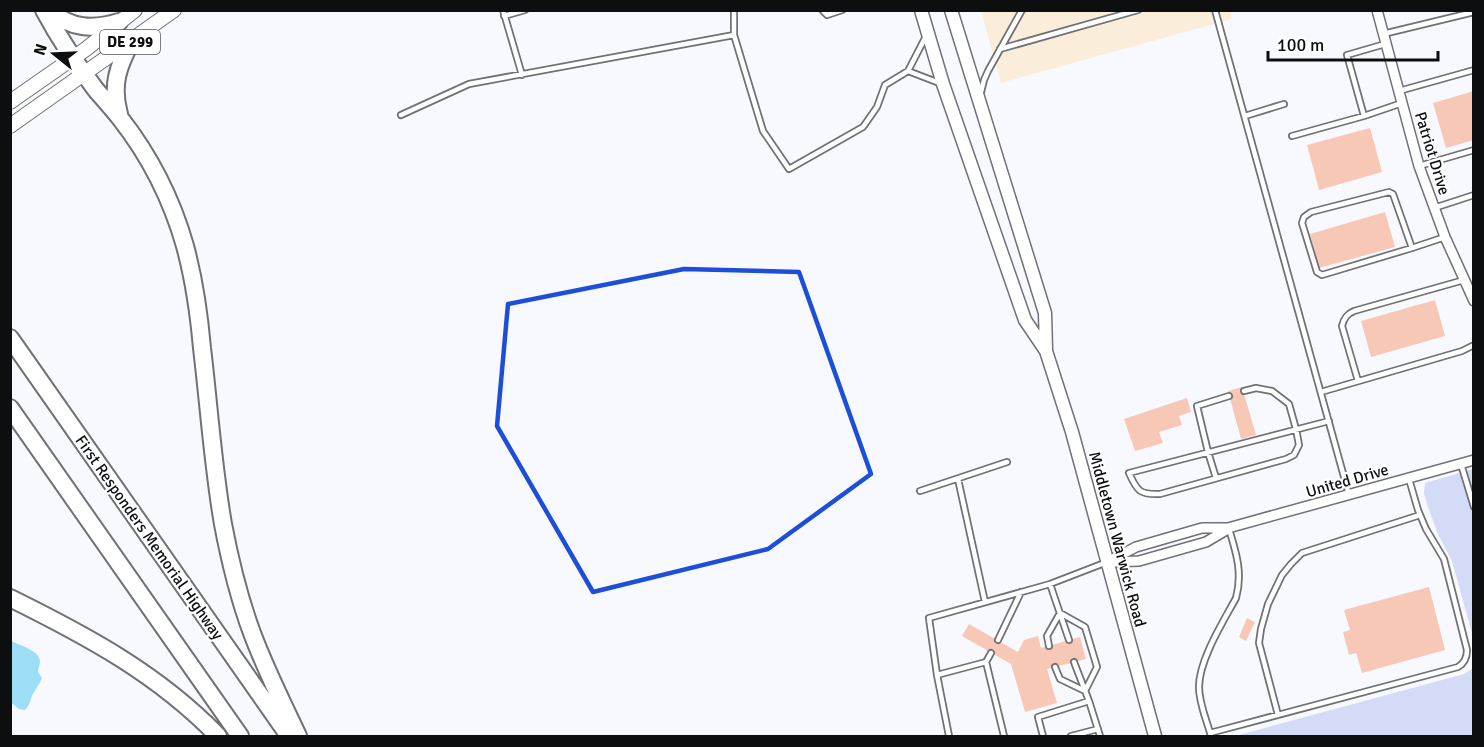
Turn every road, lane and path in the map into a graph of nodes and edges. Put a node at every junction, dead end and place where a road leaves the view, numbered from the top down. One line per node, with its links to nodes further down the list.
1 (46, 10): 16 (highway); 23 (highway)
2 (135, 10): 16 (main road, DE 299)
3 (174, 10): 20 (main road, DE 299)
4 (525, 10): 15 (lane)
5 (734, 10): 19 (lane)
6 (822, 10): 7 (lane)
7 (842, 10)
8 (921, 10): 17 (street, Middletown Warwick Road)
9 (951, 10): 32 (street, Middletown Warwick Road)
10 (1022, 10): 22 (lane)
11 (1138, 10): 22 (lane)
12 (1215, 10): 35 (lane)
13 (1377, 10): 18 (street, Patriot Drive)
14 (1473, 12): 18 (lane)
15 (504, 13): 27 (lane)
16 (119, 22): 23 (main road, DE 299)
17 (928, 33): 25 (lane); 28 (street, Middletown Warwick Road)
18 (1383, 34): 21 (street, Patriot Drive)
19 (734, 35): 25 (lane); 27 (lane)
20 (132, 40): 26 (main road, DE 299); 37 (highway)
21 (1386, 44): 29 (street, Patriot Drive); 36 (lane)
22 (1000, 49): 32 (lane)
23 (74, 58): 26 (highway); 30 (main road, DE 299)
24 (1473, 70): 29 (lane)
25 (908, 71): 28 (lane)
26 (85, 74): 37 (highway); 38 (main road, DE 299)
27 (522, 75): 34 (lane)
28 (943, 84): 50 (street, Middletown Warwick Road)
29 (1398, 91): 31 (street, Patriot Drive)
30 (10, 102)
31 (1402, 103): 36 (lane); 41 (street, Patriot Drive)
32 (979, 104): 50 (street, Middletown Warwick Road)
33 (1284, 104): 35 (lane)
34 (401, 115)
35 (1245, 116): 53 (lane)
36 (1364, 116): 39 (lane)
37 (120, 118): 92 (highway)
38 (10, 126)
39 (1293, 136)
40 (1473, 150): 41 (lane)
41 (1419, 166): 43 (street, Patriot Drive)
42 (1473, 195): 43 (lane)
43 (1434, 208): 44 (street, Patriot Drive)
44 (1444, 237): 45 (lane); 46 (street, Patriot Drive)
45 (1412, 248): 45 (lane)
46 (1464, 280): 47 (street, Patriot Drive); 51 (lane)
47 (1473, 300)
48 (10, 338): 91 (highway, First Responders Memorial Highway)
49 (1473, 345): 51 (lane)
50 (1046, 351): 70 (street, Middletown Warwick Road)
51 (1358, 381): 53 (lane)
52 (1244, 391): 57 (lane)
53 (1321, 392): 56 (lane)
54 (1229, 396): 58 (lane)
55 (10, 408): 90 (highway)
56 (1329, 421): 57 (lane); 66 (lane)
57 (1296, 429): 58 (lane); 62 (lane)
58 (1208, 452): 62 (lane); 62 (lane)
59 (1473, 460): 61 (street, United Drive)
60 (1007, 462): 64 (lane)
61 (1461, 464): 63 (street, United Drive); 67 (lane)
62 (1216, 478)
63 (1409, 478): 66 (street, United Drive); 68 (lane)
64 (958, 479): 65 (lane); 74 (lane)
65 (920, 491)
66 (1349, 495): 69 (street, United Drive)
67 (1473, 504)
68 (1420, 515): 86 (lane); 86 (lane)
69 (1228, 528): 70 (street, United Drive); 70 (street, United Drive); 88 (lane)
70 (1107, 562): 71 (lane); 98 (street, Middletown Warwick Road)
71 (1050, 584): 72 (lane); 75 (lane)
72 (1021, 592): 74 (lane); 76 (lane)
73 (10, 598): 89 (highway)
74 (985, 602): 83 (lane)
75 (1060, 613): 77 (lane); 78 (lane); 84 (lane)
76 (998, 640)
77 (1069, 640)
78 (1049, 646)
79 (991, 653): 80 (lane)
80 (986, 662): 83 (lane); 94 (lane)
81 (1074, 662): 84 (lane)
82 (1055, 667): 84 (lane)
83 (937, 675): 93 (lane)
84 (1085, 691): 85 (lane)
85 (1089, 701): 87 (lane); 95 (lane)
86 (1278, 715): 88 (lane)
87 (1098, 729): 96 (lane); 97 (lane)
88 (1211, 735)
89 (218, 736)
90 (240, 736)
91 (289, 736)
92 (298, 736)
93 (949, 736)
94 (1004, 736)
95 (1043, 736)
96 (1071, 736)
97 (1100, 736)
98 (1155, 736)

